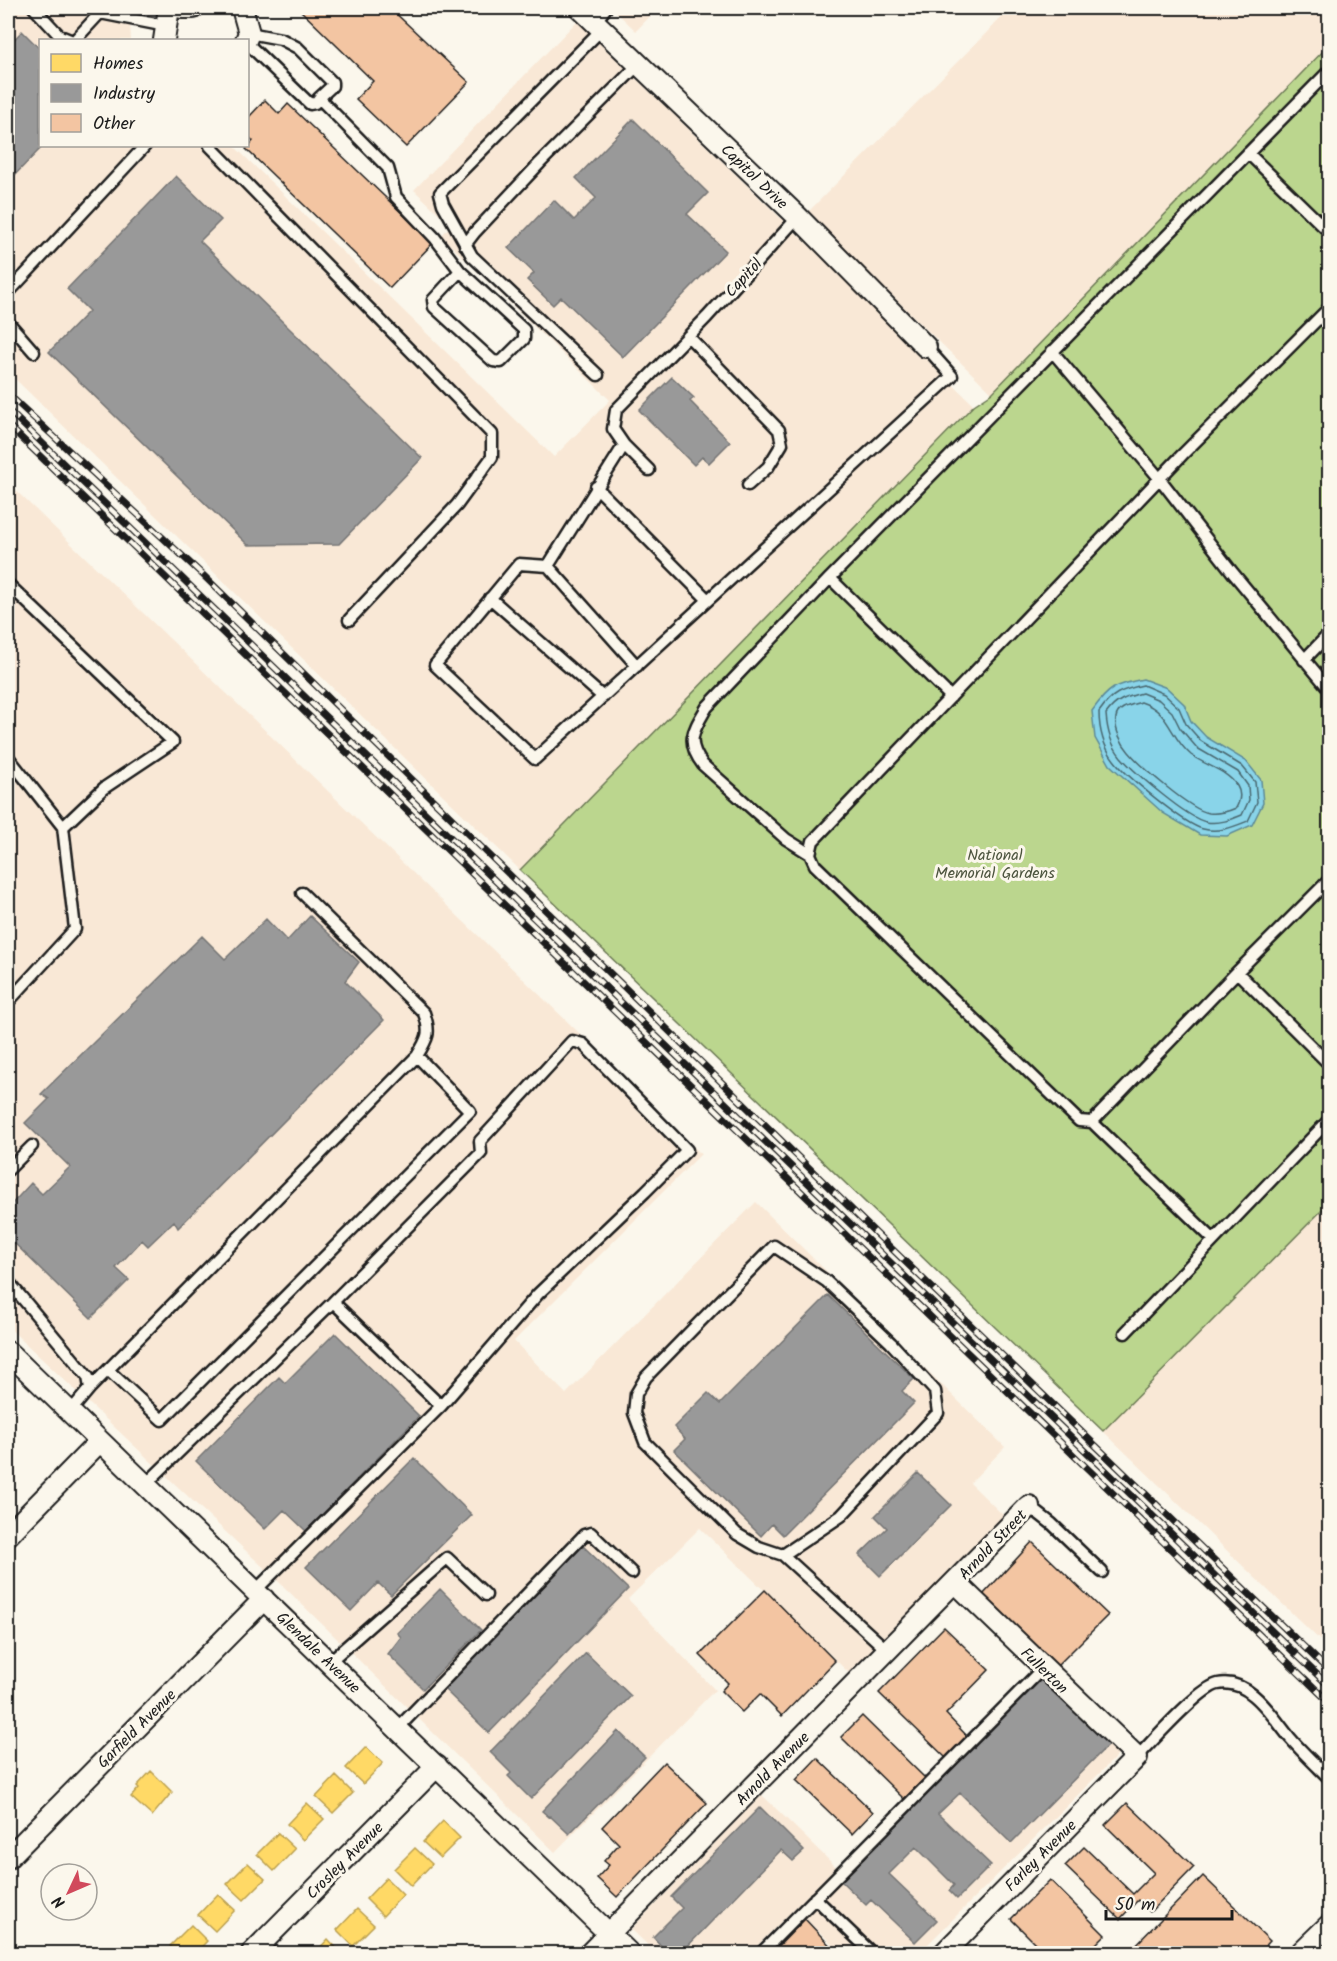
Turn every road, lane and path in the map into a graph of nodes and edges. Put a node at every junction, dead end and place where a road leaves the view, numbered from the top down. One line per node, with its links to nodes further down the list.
1 (34, 8): 9 (lane)
2 (181, 8): 3 (street)
3 (193, 8)
4 (242, 8): 11 (street)
5 (580, 8): 7 (street, Capitol Drive)
6 (98, 10): 8 (lane); 10 (lane)
7 (601, 20): 13 (street, Capitol Drive); 21 (lane)
8 (167, 25)
9 (68, 39)
10 (76, 39)
11 (248, 39): 15 (lane)
12 (249, 40): 15 (lane)
13 (639, 64): 19 (street, Capitol Drive); 21 (lane)
14 (1329, 70): 18 (lane)
15 (315, 101): 22 (lane)
16 (144, 147): 23 (lane)
17 (211, 147): 41 (lane)
18 (1248, 153): 20 (lane); 28 (lane)
19 (798, 217): 26 (lane, Capitol); 27 (street, Capitol Drive)
20 (1329, 233)
21 (465, 245): 30 (lane)
22 (460, 272): 22 (lane)
23 (8, 293)
24 (1329, 307): 33 (lane)
25 (8, 322): 29 (lane)
26 (688, 336): 31 (lane, Capitol); 34 (lane)
27 (926, 347): 40 (lane)
28 (1052, 351): 33 (lane); 37 (lane)
29 (34, 352)
30 (598, 375)
31 (624, 445): 32 (lane); 35 (lane)
32 (648, 470)
33 (1160, 479): 43 (lane); 47 (lane)
34 (748, 485)
35 (596, 487): 36 (lane); 40 (lane)
36 (548, 566): 39 (lane); 44 (lane)
37 (830, 578): 47 (lane); 50 (lane)
38 (8, 584): 49 (lane)
39 (490, 598): 46 (lane); 46 (lane)
40 (708, 600): 44 (lane)
41 (349, 620)
42 (1329, 633): 43 (lane)
43 (1304, 660): 45 (lane)
44 (637, 666): 46 (lane)
45 (1329, 690)
46 (603, 697)
47 (951, 697): 50 (lane)
48 (8, 756): 49 (lane)
49 (63, 827): 54 (lane)
50 (810, 854): 58 (lane)
51 (1329, 879): 53 (lane)
52 (302, 893): 55 (lane)
53 (1237, 972): 56 (lane); 58 (lane)
54 (8, 1002)
55 (417, 1056): 66 (lane); 66 (lane)
56 (1329, 1065)
57 (1329, 1119): 61 (lane)
58 (1092, 1122): 61 (lane)
59 (32, 1146): 60 (lane)
60 (8, 1170)
61 (1214, 1240): 64 (lane)
62 (8, 1281): 67 (lane)
63 (333, 1302): 68 (lane); 68 (lane); 71 (lane)
64 (1125, 1332)
65 (8, 1352): 69 (street, Glendale Avenue)
66 (108, 1370): 67 (lane)
67 (90, 1388): 69 (lane)
68 (441, 1406): 78 (lane)
69 (70, 1412): 70 (street, Glendale Avenue)
70 (100, 1441): 71 (street, Glendale Avenue); 73 (street)
71 (145, 1485): 78 (street, Glendale Avenue)
72 (1029, 1506): 75 (lane); 77 (street, Arnold Street)
73 (8, 1535)
74 (783, 1555): 74 (lane); 80 (lane)
75 (1102, 1572)
76 (632, 1573): 83 (lane)
77 (955, 1582): 80 (street, Arnold Avenue); 82 (street, Fullerton)
78 (259, 1595): 81 (street, Glendale Avenue); 87 (street, Garfield Avenue)
79 (486, 1595): 81 (lane)
80 (888, 1651): 90 (street, Arnold Avenue)
81 (329, 1662): 83 (street, Glendale Avenue)
82 (1043, 1668): 84 (street, Fullerton); 88 (lane)
83 (398, 1728): 85 (street, Glendale Avenue)
84 (1137, 1758): 86 (lane); 96 (street, Farley Avenue)
85 (437, 1766): 90 (street, Glendale Avenue); 91 (street, Crosley Avenue)
86 (1329, 1779)
87 (8, 1857)
88 (815, 1898): 94 (lane); 95 (lane)
89 (1329, 1924): 97 (street)
90 (609, 1933): 92 (street, Arnold Avenue); 93 (street, Glendale Avenue)
91 (251, 1953)
92 (589, 1953)
93 (630, 1953)
94 (760, 1953)
95 (873, 1953)
96 (943, 1953)
97 (1299, 1953)

